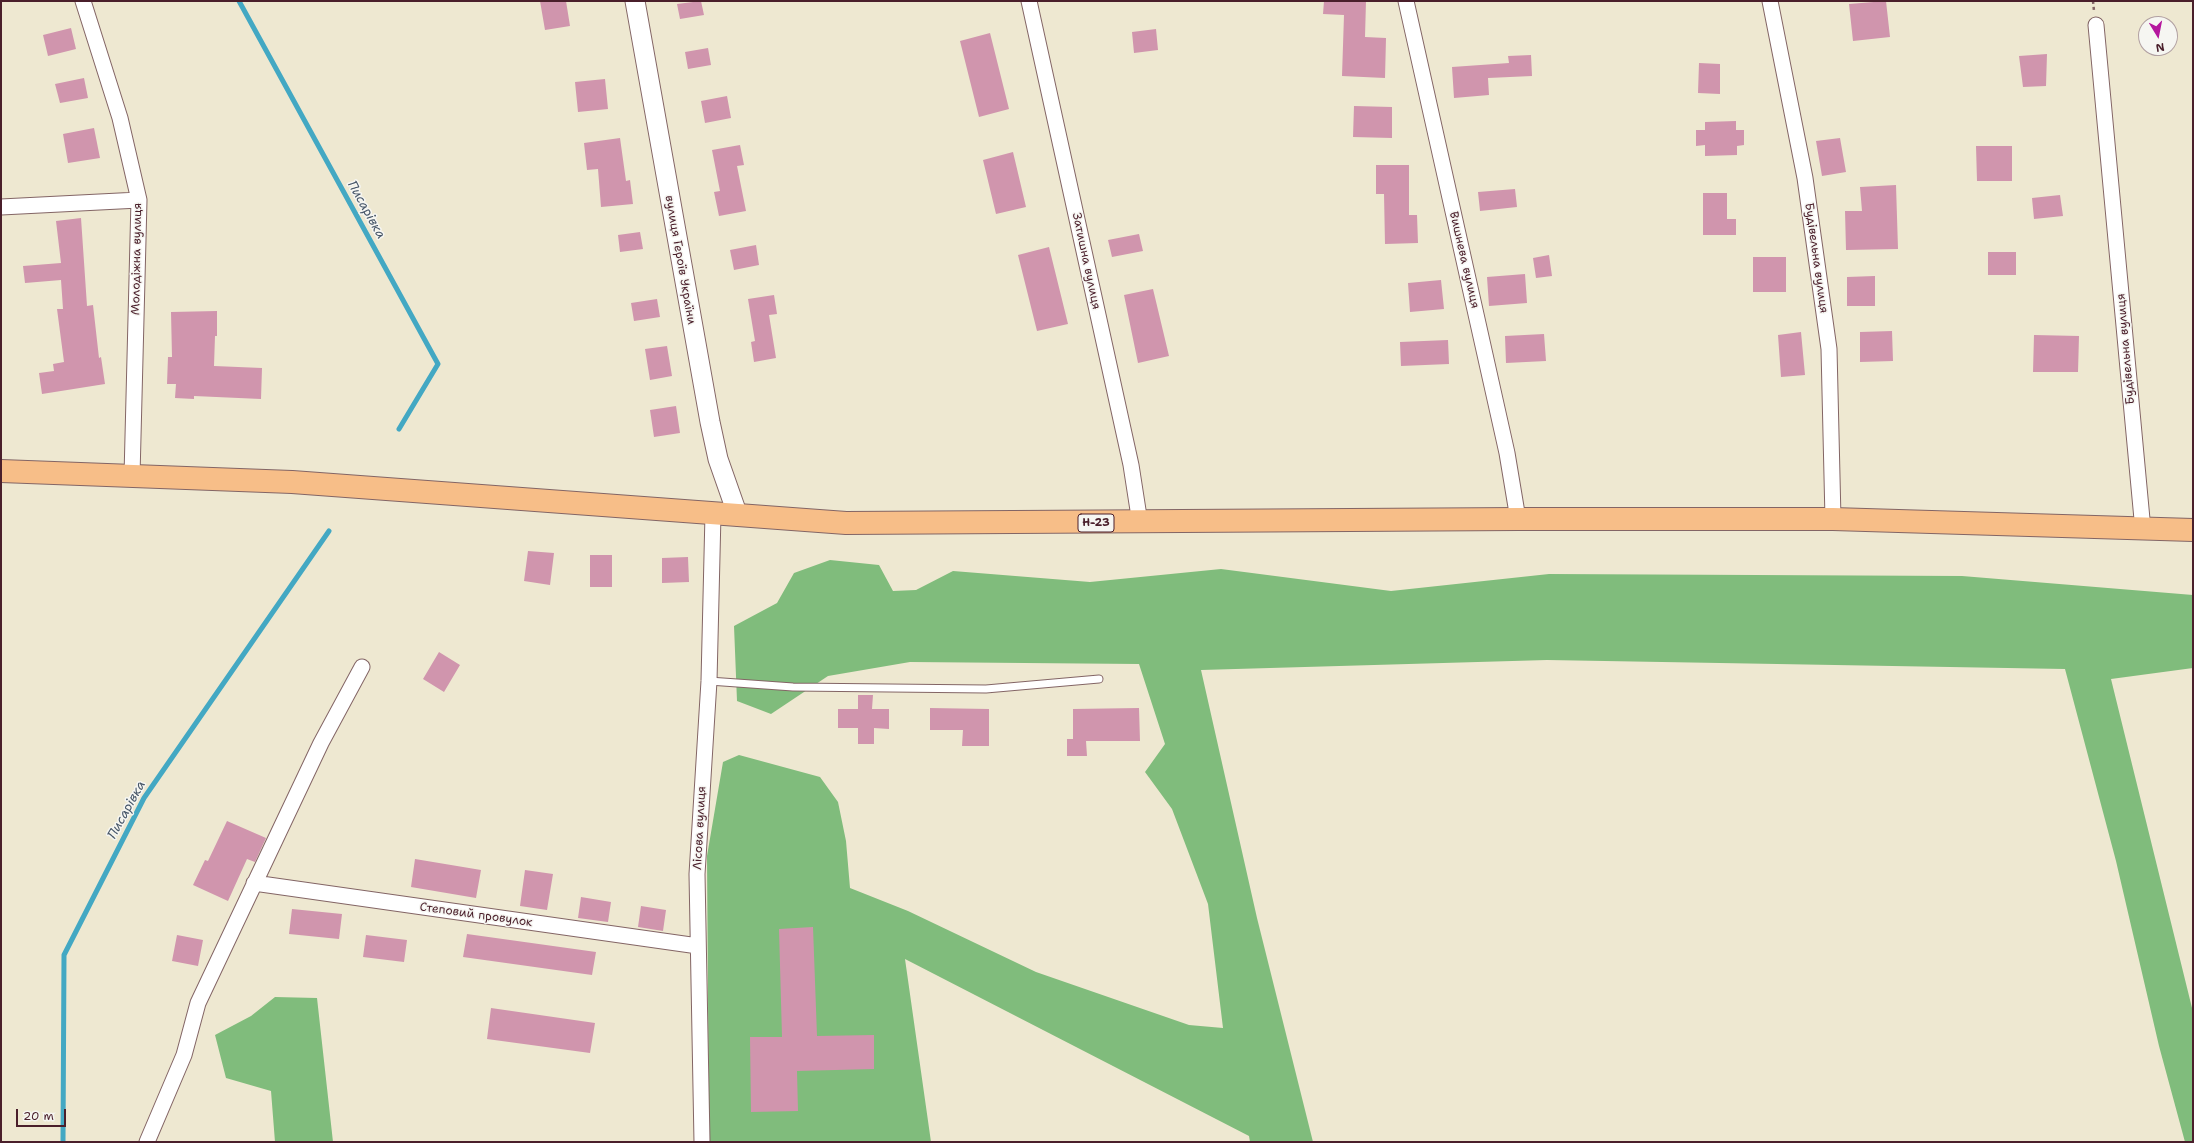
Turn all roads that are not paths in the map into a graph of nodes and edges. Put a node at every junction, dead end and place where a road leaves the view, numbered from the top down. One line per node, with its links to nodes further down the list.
1 (83, 1): 7 (street, Молодіжна вулиця)
2 (635, 1): 12 (street, вулиця Героїв України)
3 (1029, 1): 15 (street, Затишна вулиця)
4 (1406, 1): 13 (street, Вишнева вулиця)
5 (1770, 1): 14 (street, Будівельна вулиця)
6 (2096, 25): 16 (street, Будівельна вулиця)
7 (139, 200): 8 (street); 10 (street, Молодіжна вулиця)
8 (1, 207)
9 (1, 471): 10 (main road, Н-23)
10 (132, 476): 11 (main road, Н-23)
11 (712, 514): 12 (main road, Н-23); 20 (street, Лісова вулиця)
12 (738, 516): 15 (main road, Н-23)
13 (1518, 519): 14 (main road, Н-23); 15 (main road, Н-23)
14 (1834, 519): 16 (main road, Н-23)
15 (1140, 523)
16 (2143, 530): 17 (main road, Н-23)
17 (2193, 530)
18 (362, 667): 21 (street)
19 (1099, 679): 20 (lane)
20 (708, 681): 22 (street, Лісова вулиця)
21 (254, 883): 22 (street, Степовий провулок); 23 (street)
22 (698, 946): 24 (street, Лісова вулиця)
23 (147, 1142)
24 (702, 1142)

